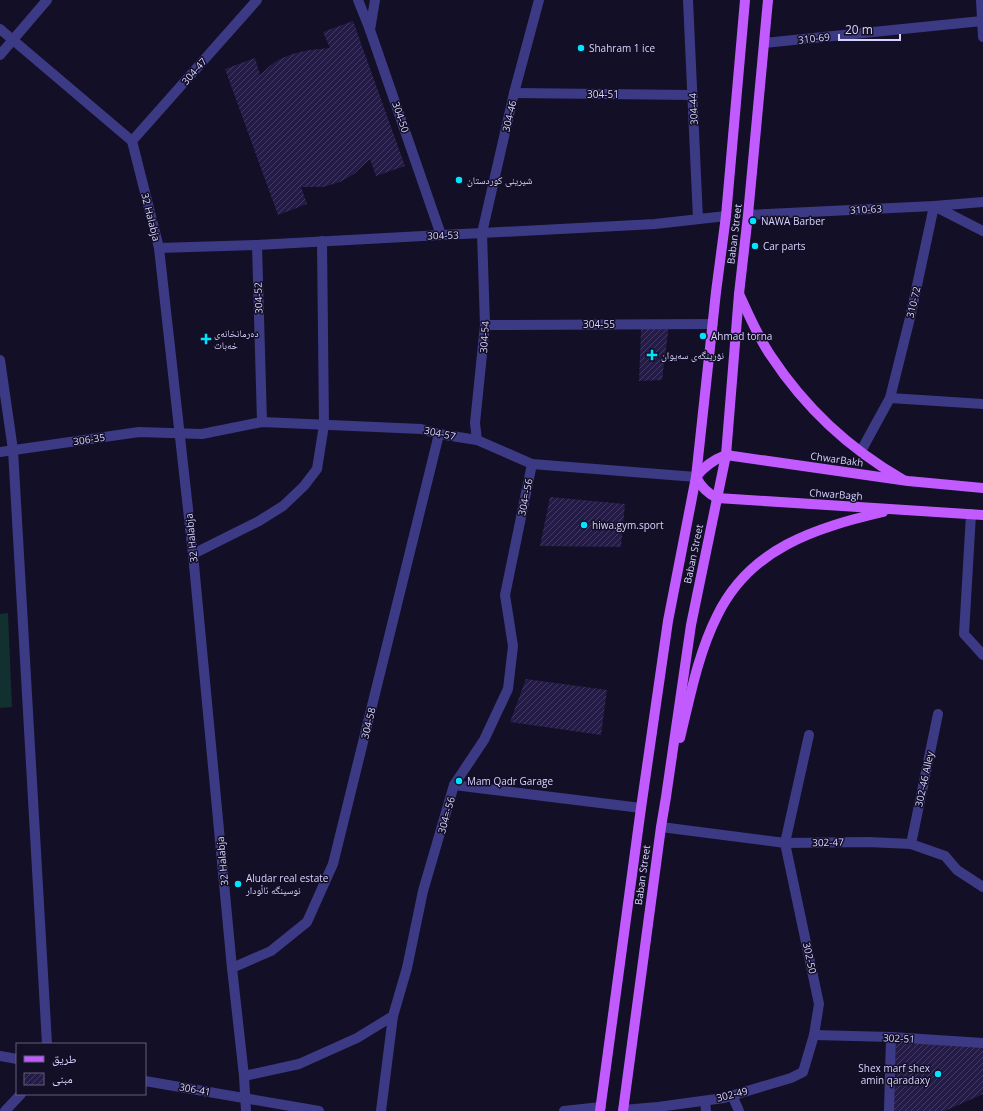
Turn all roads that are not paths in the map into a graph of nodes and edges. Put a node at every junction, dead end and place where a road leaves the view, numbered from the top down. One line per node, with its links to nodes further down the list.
1 (47, 0): 14 (street)
2 (257, 0): 19 (street, 304-47)
3 (358, 0): 12 (street, 304-50)
4 (375, 0): 12 (street)
5 (539, 0): 17 (street, 304-46)
6 (688, 0): 18 (street, 304-44)
7 (745, 0): 23 (main road)
8 (768, 0): 15 (main road, Baban Street)
9 (981, 0): 10 (street)
10 (982, 21): 13 (street); 15 (street, 310-69)
11 (0, 29): 14 (street)
12 (370, 30): 26 (street, 304-50)
13 (983, 37)
14 (12, 40): 16 (street); 19 (street)
15 (764, 43): 22 (main road, Baban Street)
16 (0, 55)
17 (514, 93): 18 (street, 304-51); 27 (street, 304-46)
18 (692, 94): 24 (street, 304-44)
19 (132, 141): 30 (street, 32 Halabja)
20 (983, 202): 21 (street, 310-63)
21 (934, 206): 22 (street, 310-63); 25 (street); 35 (street, 310-72)
22 (748, 215): 31 (main road, Baban Street)
23 (726, 216): 24 (street, 304-53); 32 (main road)
24 (698, 219): 27 (street, 304-53)
25 (983, 231)
26 (442, 234): 27 (street, 304-53); 28 (street, 304-53)
27 (482, 234): 33 (street, 304-54)
28 (322, 241): 29 (street, 304-53); 38 (street)
29 (257, 245): 30 (street, 304-53); 37 (street, 304-52)
30 (159, 248): 39 (street, 32 Halabja)
31 (739, 294): 43 (main road); 45 (main road, Baban Street)
32 (713, 324): 33 (street, 304-55); 47 (main road)
33 (485, 325): 41 (street, 304-54)
34 (0, 360): 42 (street)
35 (890, 398): 36 (street); 43 (street, 310-72)
36 (983, 404)
37 (262, 422): 38 (street, 304-57); 39 (street, 304-57)
38 (324, 425): 40 (street, 304-57); 54 (street)
39 (179, 434): 42 (street, 306-35); 54 (street, 32 Halabja)
40 (439, 434): 41 (street, 304-57); 65 (street, 304-58)
41 (477, 440): 46 (street, 304-57)
42 (14, 450): 44 (street, 306-35); 69 (street)
43 (861, 451): 48 (main road)
44 (0, 452)
45 (726, 456): 47 (main road); 48 (main road, ChwarBakh); 50 (main road, Baban Street)
46 (532, 464): 47 (street, 304-57); 58 (street, 304=-56)
47 (696, 477): 50 (main road); 60 (main road)
48 (908, 482): 49 (main road, ChwarBakh)
49 (983, 488)
50 (717, 498): 51 (main road, ChwarBagh); 59 (main road, Baban Street)
51 (894, 510): 52 (main road, ChwarBagh); 59 (main road)
52 (971, 514): 53 (main road, ChwarBagh); 55 (street)
53 (983, 515)
54 (193, 554): 65 (street, 32 Halabja)
55 (983, 655)
56 (938, 714): 63 (street, 302-46 Alley)
57 (809, 735): 62 (street)
58 (454, 785): 60 (street); 66 (street, 304=-56)
59 (666, 797): 61 (main road, Baban Street)
60 (641, 808): 80 (main road)
61 (661, 827): 62 (street, 302-47); 81 (main road, Baban Street)
62 (785, 843): 63 (street, 302-47); 67 (street, 302-50)
63 (911, 844): 64 (street, 302-47)
64 (983, 887)
65 (232, 968): 74 (street, 32 Halabja)
66 (393, 1016): 74 (street); 85 (street, 304=-56)
67 (814, 1035): 68 (street, 302-51); 73 (street, 302-50)
68 (891, 1037): 70 (street, 302-51); 89 (street)
69 (47, 1043)
70 (983, 1043)
71 (0, 1056): 72 (street)
72 (16, 1059)
73 (802, 1072): 77 (street, 302-49)
74 (244, 1076): 78 (street, 32 Halabja)
75 (146, 1081): 78 (street, 306-41)
76 (20, 1095): 82 (street)
77 (732, 1095): 79 (street, 302-49); 88 (street)
78 (244, 1098): 83 (street, 32 Halabja); 84 (street, 306-41)
79 (705, 1100): 81 (street, 302-49); 87 (street)
80 (600, 1109): 86 (street)
81 (623, 1110)
82 (5, 1111)
83 (246, 1111)
84 (319, 1111)
85 (381, 1111)
86 (564, 1111)
87 (706, 1111)
88 (739, 1111)
89 (889, 1111)

